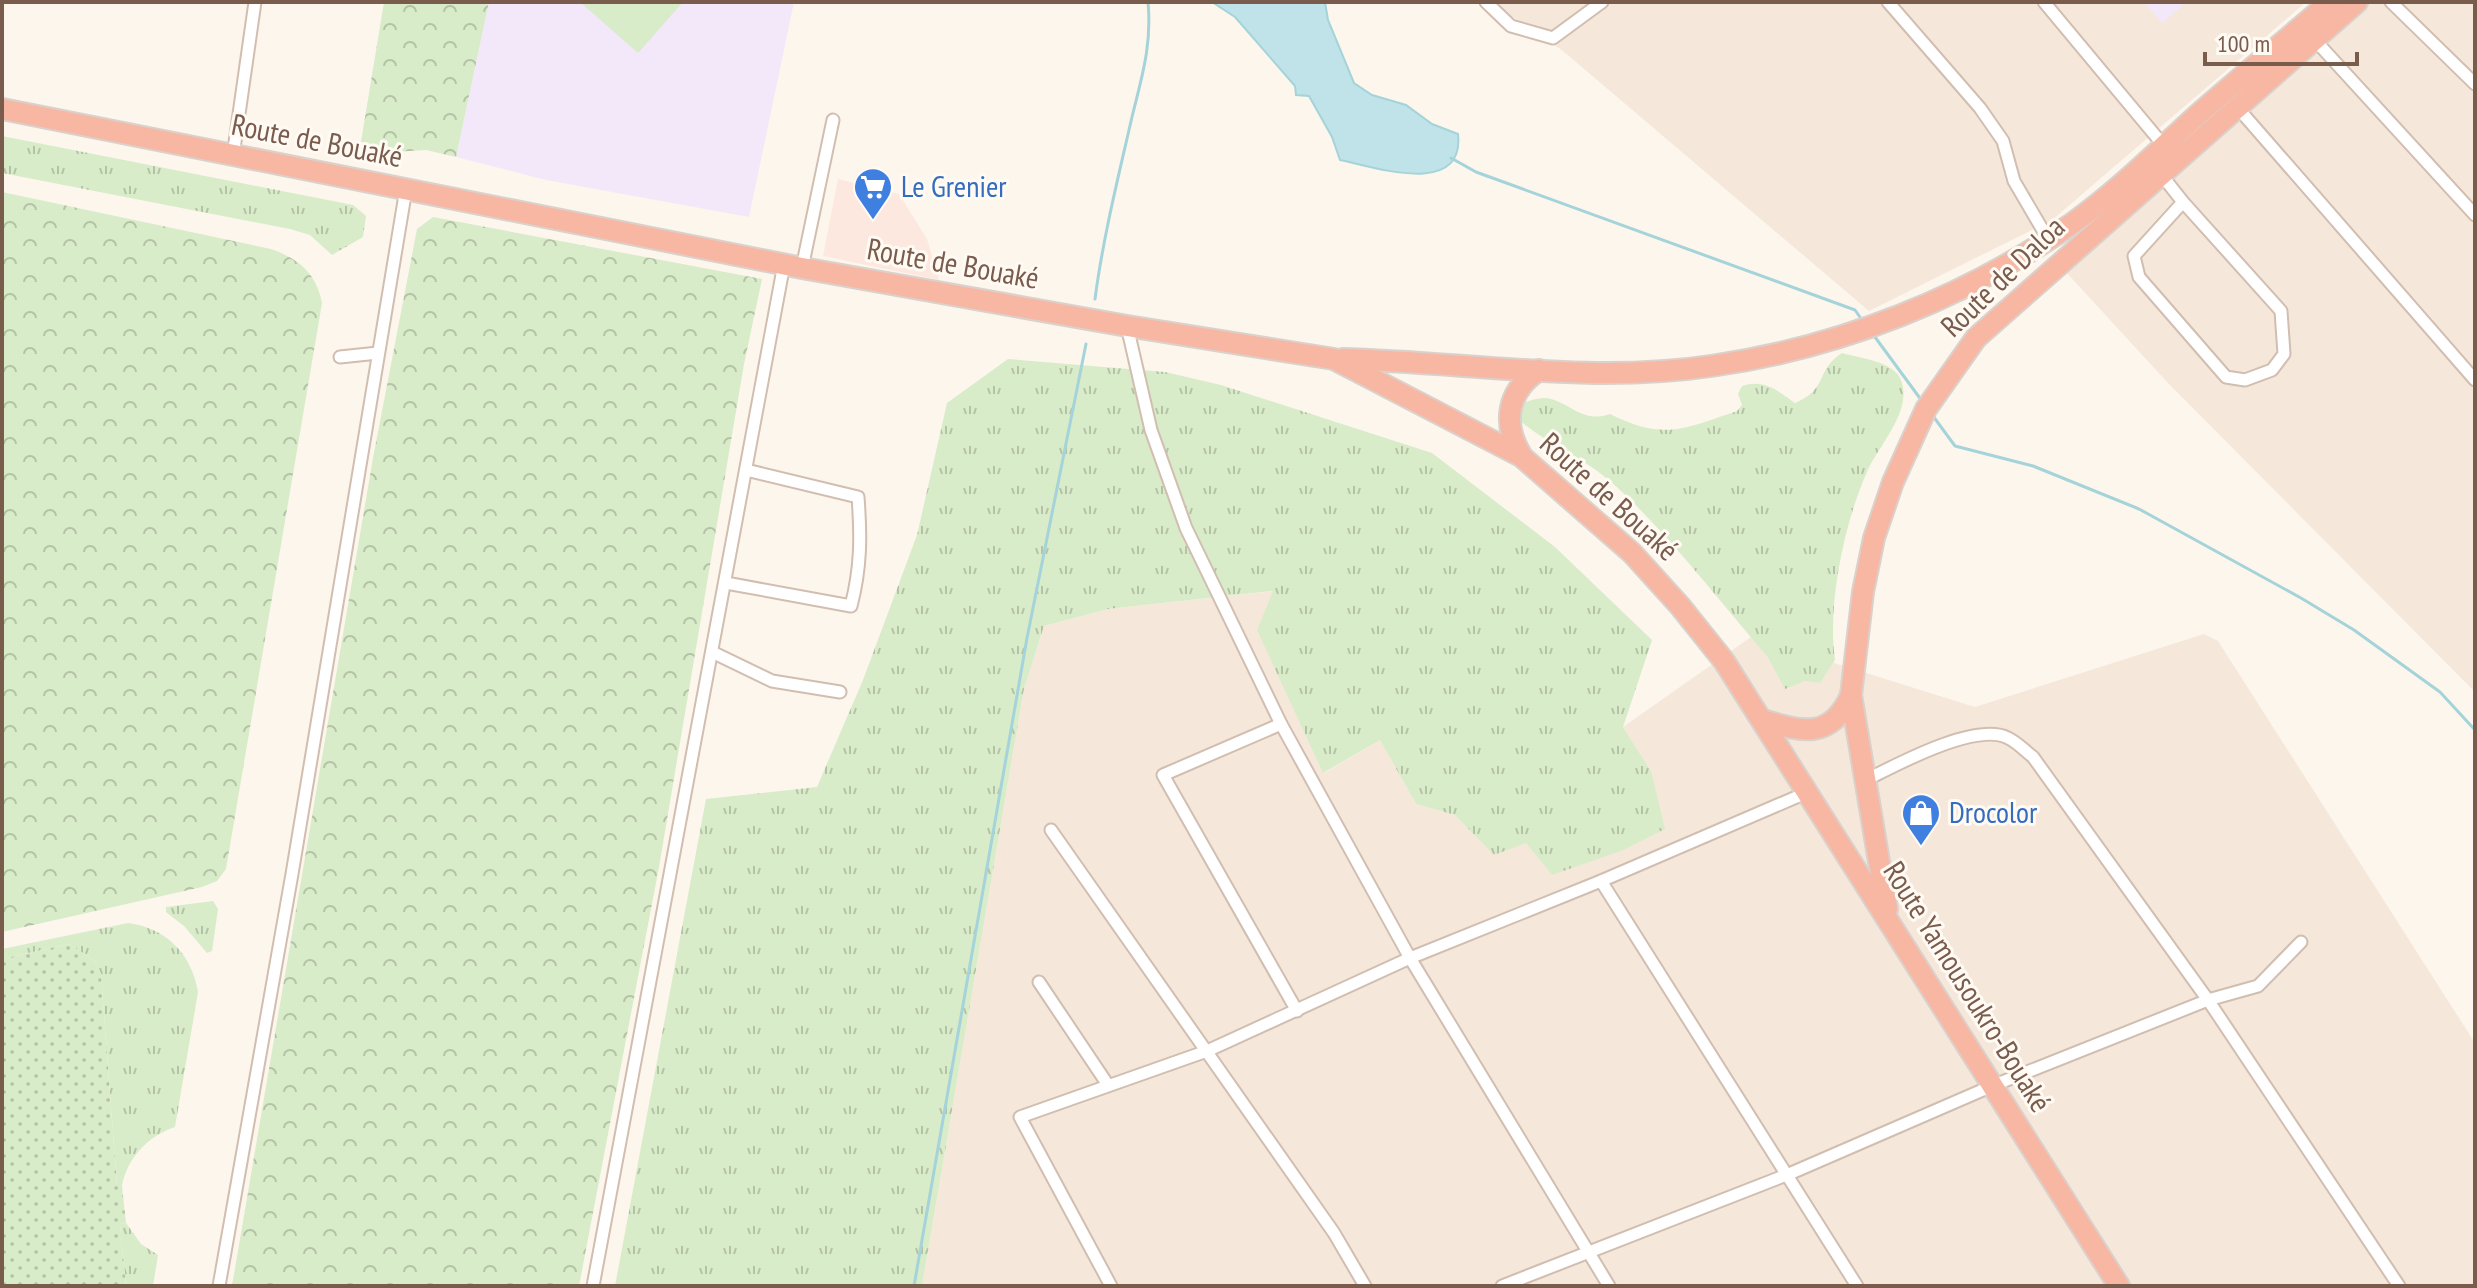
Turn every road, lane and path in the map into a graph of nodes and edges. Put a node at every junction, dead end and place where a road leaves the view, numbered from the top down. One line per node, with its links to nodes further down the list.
1 (255, 2): 15 (street)
2 (1486, 2): 3 (street)
3 (1602, 2)
4 (1888, 2): 20 (street)
5 (2044, 2): 14 (street)
6 (2330, 2): 14 (highway, Route de Daloa)
7 (2357, 2): 9 (highway, Route de Daloa)
8 (2391, 2): 10 (street)
9 (2314, 39): 11 (highway, Route de Daloa); 19 (street)
10 (2475, 84)
11 (2237, 107): 16 (highway, Route de Daloa); 28 (street)
12 (2, 109): 15 (highway, Route de Bouaké)
13 (833, 120): 22 (street)
14 (2164, 146): 20 (highway, Route de Daloa)
15 (233, 156): 17 (highway, Route de Bouaké)
16 (2160, 173): 18 (street); 21 (highway, Route de Daloa)
17 (406, 189): 22 (highway, Route de Bouaké); 24 (street)
18 (2183, 202): 18 (street)
19 (2475, 215)
20 (2048, 239): 21 (highway); 27 (highway, Route de Daloa)
21 (2063, 258): 34 (highway, Route de Daloa)
22 (793, 266): 23 (highway, Route de Bouaké); 30 (street)
23 (1127, 326): 26 (highway, Route de Bouaké); 36 (street)
24 (378, 353): 25 (street); 52 (street)
25 (340, 357)
26 (1334, 359): 27 (highway, Route de Daloa); 29 (highway, Route de Bouaké)
27 (1539, 370): 29 (highway)
28 (2474, 379)
29 (1521, 456): 35 (highway, Route de Bouaké)
30 (746, 470): 31 (street); 31 (street)
31 (726, 583): 32 (street)
32 (712, 652): 33 (street); 53 (street)
33 (840, 692)
34 (1851, 695): 35 (highway); 37 (highway, Route de Daloa)
35 (1763, 720): 38 (highway, Route Yamousoukro-Bouaké)
36 (1281, 724): 43 (street); 46 (street)
37 (1864, 781): 41 (highway, Route de Daloa); 45 (street)
38 (1809, 791): 40 (street); 41 (highway, Route Yamousoukro-Bouaké)
39 (1051, 830): 47 (street)
40 (1601, 881): 43 (street); 50 (street)
41 (1888, 917): 49 (highway, Route Yamousoukro-Bouaké)
42 (2301, 942): 45 (street)
43 (1410, 958): 46 (street); 51 (street)
44 (1039, 982): 48 (street)
45 (2208, 1000): 49 (street); 60 (street)
46 (1297, 1011): 47 (street)
47 (1207, 1051): 48 (street); 55 (street)
48 (1108, 1085): 54 (street)
49 (1992, 1086): 50 (street); 59 (highway, Route Yamousoukro-Bouaké)
50 (1789, 1174): 51 (street); 58 (street)
51 (1589, 1253): 56 (street); 57 (street)
52 (219, 1286)
53 (593, 1286)
54 (1111, 1286)
55 (1365, 1286)
56 (1502, 1286)
57 (1609, 1286)
58 (1857, 1286)
59 (2119, 1286)
60 (2399, 1286)

